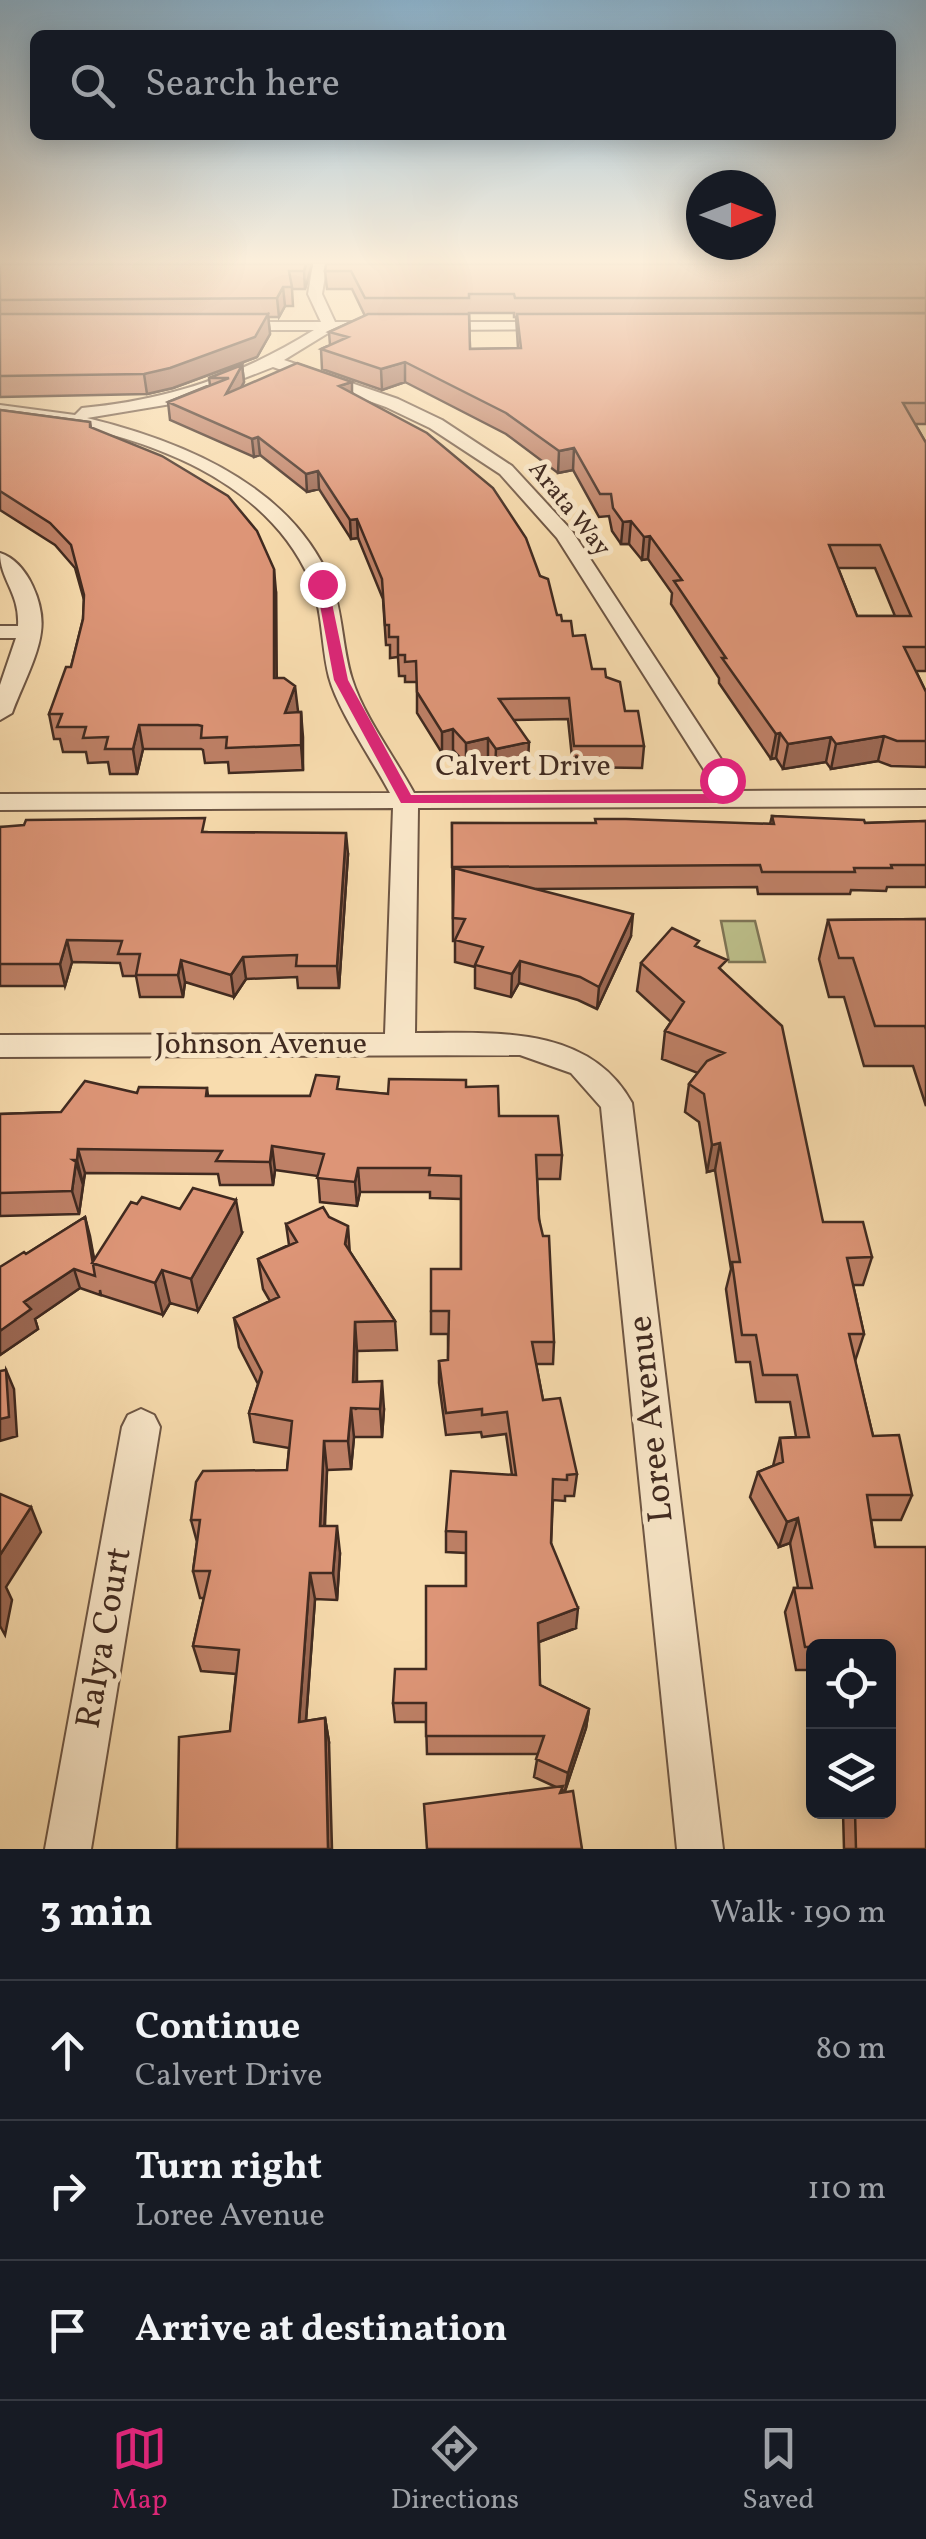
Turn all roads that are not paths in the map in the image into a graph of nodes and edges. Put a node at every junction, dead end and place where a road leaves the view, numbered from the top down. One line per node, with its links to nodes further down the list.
1 (292, 350): 2 (street)
2 (274, 362): 3 (street); 11 (street, Arata Way)
3 (175, 401): 5 (street); 6 (street)
4 (0, 410): 5 (street)
5 (56, 415): 6 (street)
6 (158, 444): 13 (street)
7 (0, 559): 9 (street)
8 (0, 632): 9 (street)
9 (31, 632): 10 (street)
10 (0, 713)
11 (725, 798): 12 (street, Calvert Drive); 13 (street, Calvert Drive)
12 (926, 798)
13 (406, 800): 14 (street, Calvert Drive); 15 (street)
14 (0, 802)
15 (400, 1044): 16 (street, Johnson Avenue); 17 (street, Johnson Avenue)
16 (522, 1044): 20 (street, Loree Avenue)
17 (0, 1046)
18 (141, 1427): 19 (street, Ralya Court)
19 (68, 1849)
20 (700, 1849)

